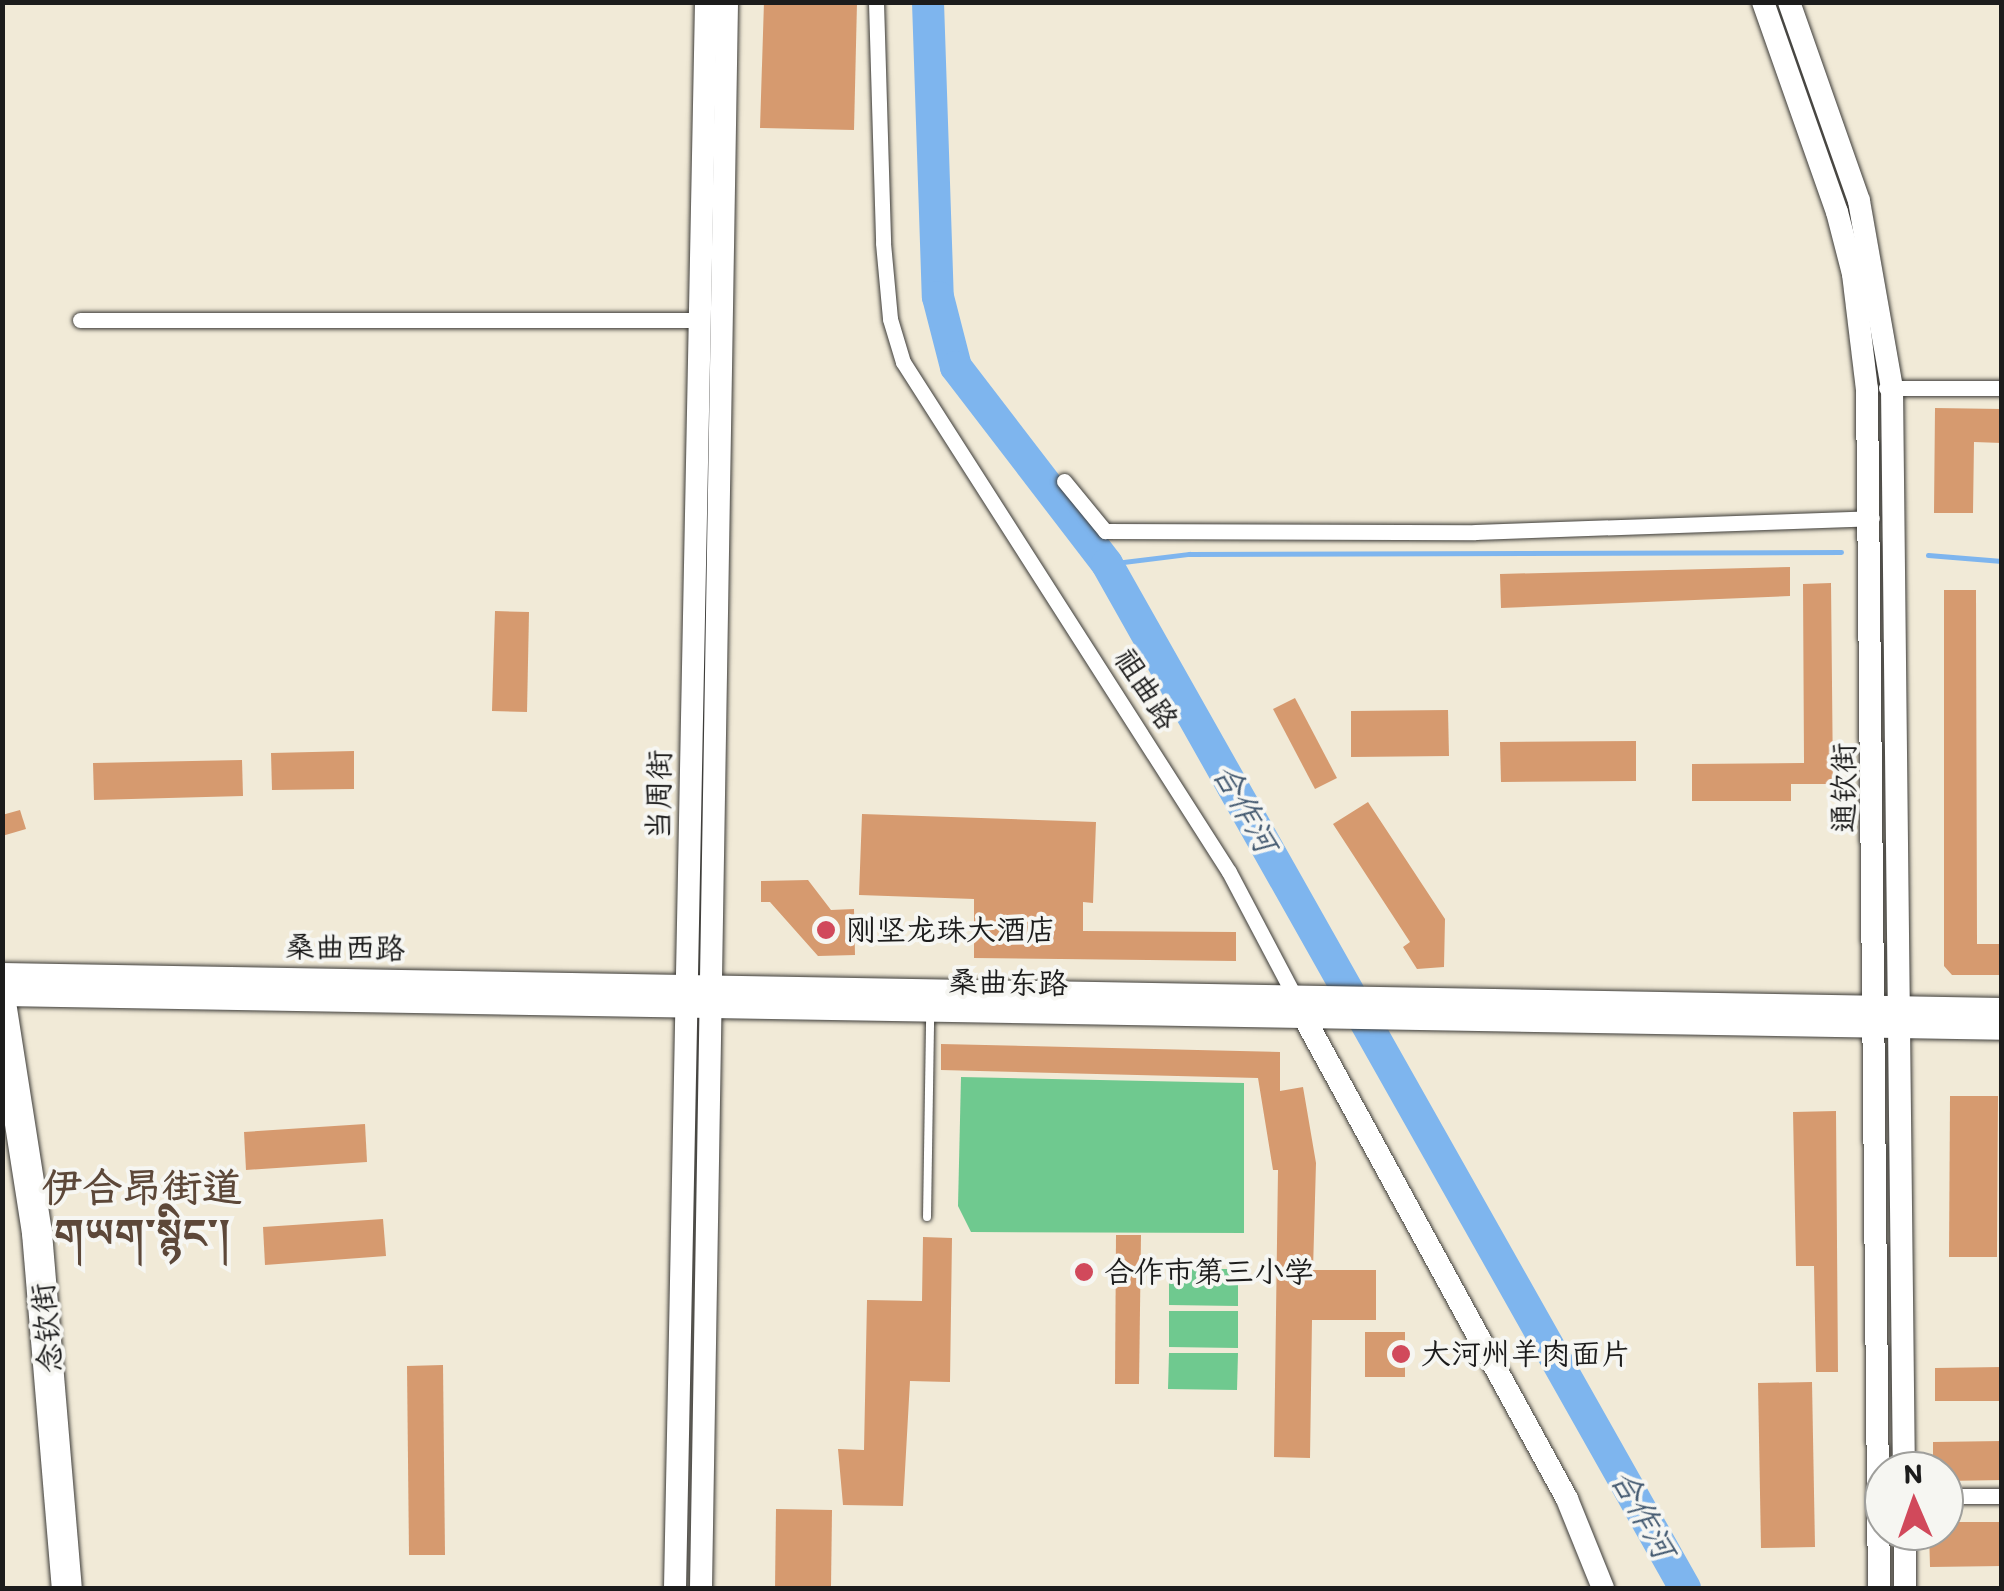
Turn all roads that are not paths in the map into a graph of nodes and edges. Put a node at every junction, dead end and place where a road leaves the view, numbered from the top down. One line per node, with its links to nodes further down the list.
1 (706, 2): 7 (main road, 当周街)
2 (727, 2): 16 (main road, 当周街)
3 (876, 2): 17 (street, 祖曲路)
4 (1763, 2): 10 (main road, 通钦街)
5 (1789, 2): 8 (main road)
6 (80, 320): 7 (street)
7 (698, 320): 15 (main road, 当周街)
8 (1892, 388): 9 (street); 10 (street); 22 (main road)
9 (2002, 388)
10 (1867, 389): 12 (main road, 通钦街)
11 (1064, 481): 12 (street)
12 (1872, 518): 21 (main road, 通钦街)
13 (2, 974): 15 (main road, 桑曲西路)
14 (2, 995): 15 (main road, 桑曲西路)
15 (685, 996): 16 (main road, 桑曲东路); 34 (main road, 当周街)
16 (710, 997): 17 (main road, 桑曲东路); 20 (main road, 桑曲东路); 35 (main road, 当周街)
17 (1311, 1008): 20 (main road, 桑曲东路); 21 (main road); 36 (main road, 祖曲路)
18 (2, 1009): 33 (highway, 念钦街)
19 (2002, 1009): 22 (main road)
20 (930, 1012): 25 (lane)
21 (1876, 1018): 22 (main road); 26 (main road, 通钦街)
22 (1901, 1019): 23 (main road); 27 (main road)
23 (2002, 1030)
24 (2, 1123): 32 (highway, 念钦街)
25 (928, 1217)
26 (1881, 1451)
27 (1904, 1451)
28 (1964, 1496): 29 (street)
29 (2002, 1496)
30 (1880, 1551): 37 (main road, 通钦街)
31 (1904, 1551): 38 (main road)
32 (50, 1588)
33 (68, 1588)
34 (675, 1588)
35 (701, 1588)
36 (1603, 1588)
37 (1879, 1588)
38 (1905, 1588)

